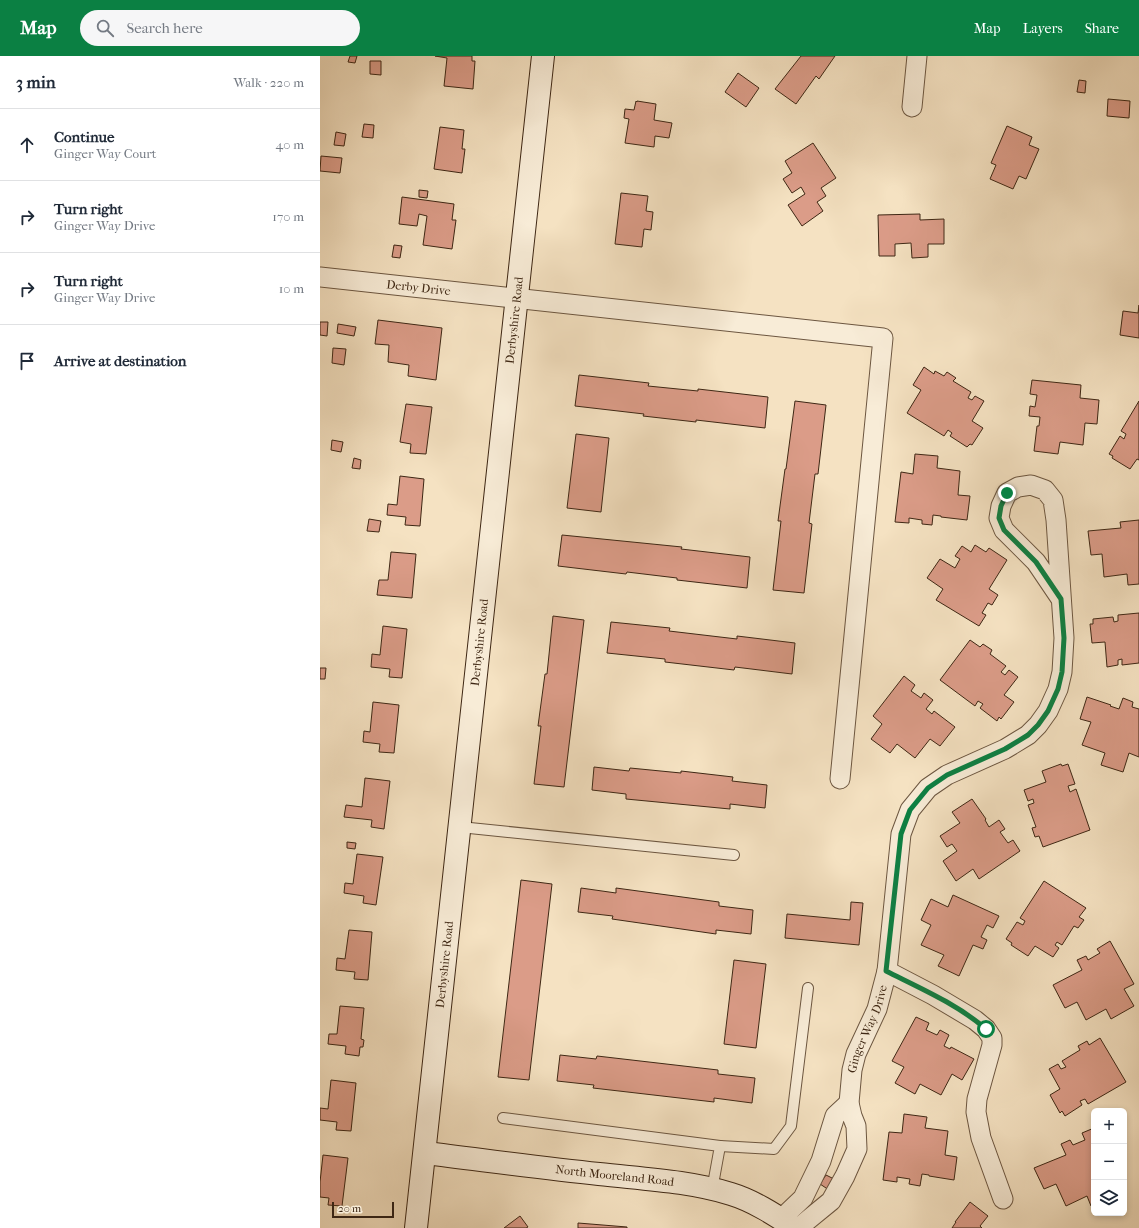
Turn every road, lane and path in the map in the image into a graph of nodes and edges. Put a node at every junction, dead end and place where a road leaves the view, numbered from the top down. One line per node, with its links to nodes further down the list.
1 (543, 56): 5 (street, Derbyshire Road)
2 (918, 56): 3 (street)
3 (912, 107)
4 (320, 278): 5 (street, Derby Drive)
5 (516, 299): 7 (street, Derby Drive); 8 (street, Derbyshire Road)
6 (1061, 599): 6 (street, Ginger Way Drive); 10 (street, Ginger Way Drive)
7 (840, 779)
8 (460, 827): 9 (lane); 15 (street, Derbyshire Road)
9 (734, 855)
10 (886, 971): 12 (street, Ginger Way Drive); 17 (street)
11 (808, 988): 14 (lane)
12 (849, 1103): 18 (street); 18 (street, Ginger Way Drive)
13 (503, 1118): 14 (lane)
14 (720, 1146): 16 (lane)
15 (425, 1153): 16 (street, North Mooreland Road); 19 (street, Derbyshire Road)
16 (712, 1190): 18 (street, North Mooreland Road)
17 (1003, 1199)
18 (792, 1225)
19 (416, 1228)

